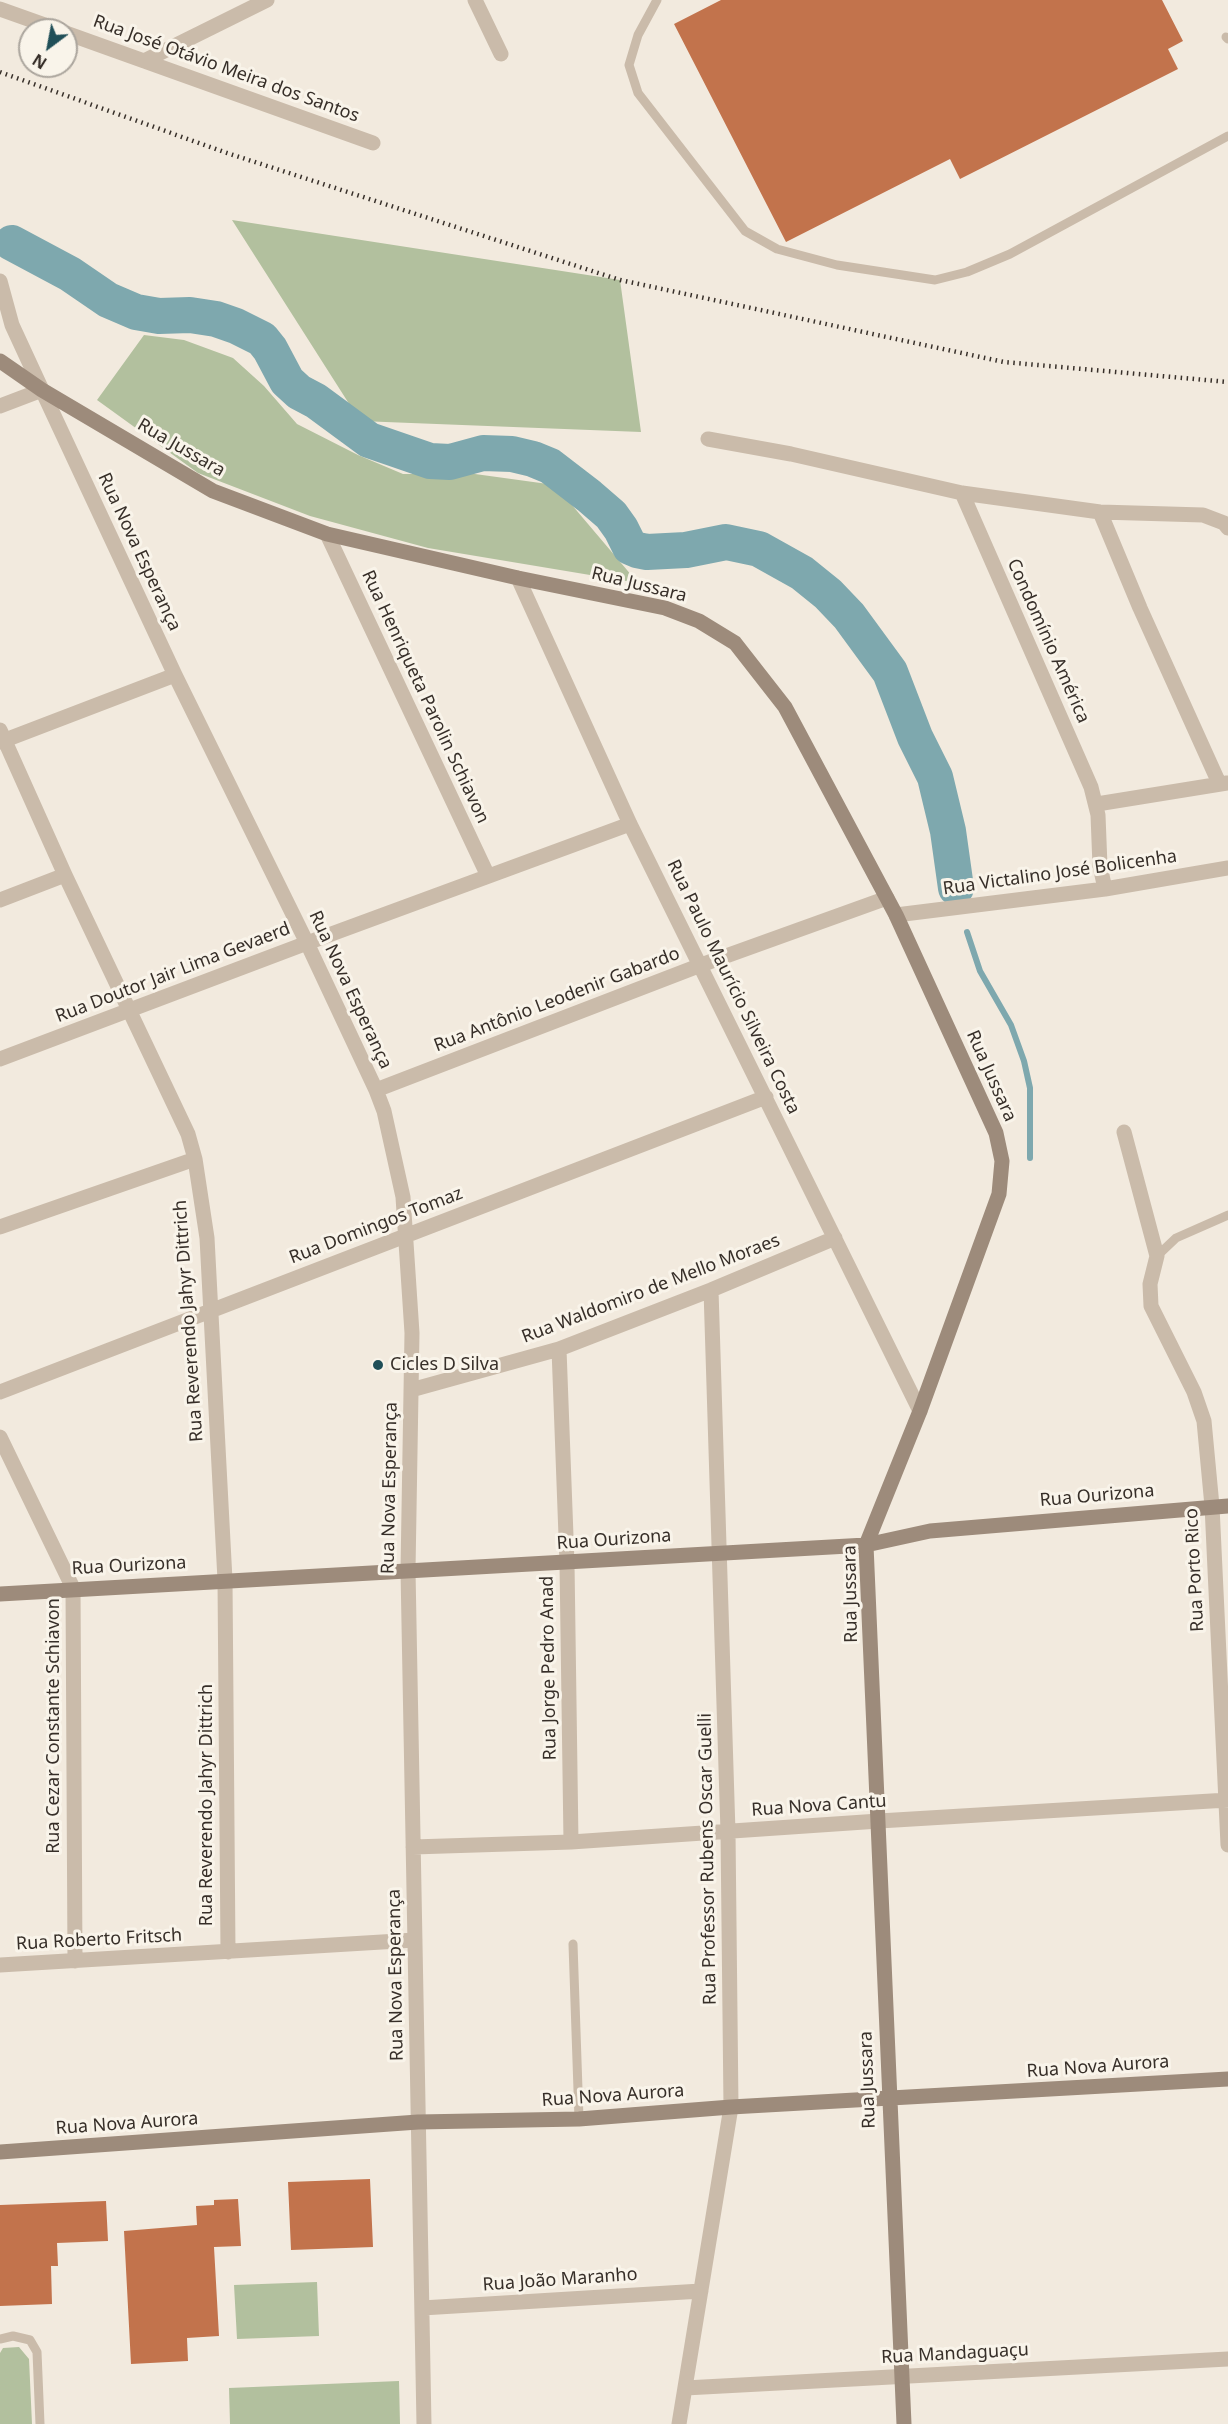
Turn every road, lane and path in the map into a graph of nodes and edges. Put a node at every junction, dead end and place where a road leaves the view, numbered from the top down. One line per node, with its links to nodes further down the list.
1 (267, 0): 8 (street)
2 (476, 0): 7 (street)
3 (657, 0): 9 (lane)
4 (0, 9): 5 (street)
5 (25, 18)
6 (78, 37): 8 (street, Rua José Otávio Meira dos Santos)
7 (501, 54)
8 (144, 61): 10 (street, Rua José Otávio Meira dos Santos)
9 (1228, 136)
10 (373, 143)
11 (0, 281): 13 (street, Rua Nova Esperança)
12 (0, 361): 13 (street, Rua Jussara)
13 (42, 390): 14 (street); 19 (street, Rua Jussara); 21 (street, Rua Nova Esperança)
14 (0, 406)
15 (708, 439): 16 (street)
16 (962, 494): 17 (street); 24 (street, Condomínio América)
17 (1100, 512): 18 (street); 23 (street)
18 (1228, 528)
19 (327, 534): 20 (street, Rua Jussara); 28 (street, Rua Henriqueta Parolin Schiavon)
20 (518, 578): 25 (street, Rua Paulo Maurício Silveira Costa); 30 (street, Rua Jussara)
21 (176, 675): 22 (street); 33 (street, Rua Nova Esperança)
22 (2, 737): 27 (street, Rua Reverendo Jahyr Dittrich)
23 (1223, 783): 24 (street)
24 (1096, 804): 29 (street, Condomínio América)
25 (630, 824): 28 (street, Rua Doutor Jair Lima Gevaerd); 34 (street, Rua Paulo Maurício Silveira Costa)
26 (1228, 868): 29 (street, Rua Victalino José Bolicenha)
27 (64, 875): 31 (street); 35 (street, Rua Reverendo Jahyr Dittrich)
28 (488, 876): 33 (street, Rua Doutor Jair Lima Gevaerd)
29 (1104, 889): 32 (street, Rua Victalino José Bolicenha)
30 (887, 898): 32 (street, Rua Jussara); 34 (street, Rua Antônio Leodenir Gabardo)
31 (0, 900)
32 (897, 915): 51 (street, Rua Jussara)
33 (307, 942): 35 (street, Rua Doutor Jair Lima Gevaerd); 37 (street, Rua Nova Esperança)
34 (701, 965): 37 (street, Rua Antônio Leodenir Gabardo); 38 (street, Rua Paulo Maurício Silveira Costa)
35 (130, 1010): 36 (street, Rua Doutor Jair Lima Gevaerd); 40 (street, Rua Reverendo Jahyr Dittrich)
36 (0, 1059)
37 (376, 1090): 43 (street, Rua Nova Esperança)
38 (766, 1097): 43 (street, Rua Domingos Tomaz); 44 (street, Rua Paulo Maurício Silveira Costa)
39 (1124, 1132): 45 (street)
40 (195, 1159): 42 (street); 47 (street, Rua Reverendo Jahyr Dittrich)
41 (1228, 1215): 45 (lane)
42 (0, 1227)
43 (405, 1236): 47 (street, Rua Domingos Tomaz); 49 (street, Rua Nova Esperança)
44 (835, 1238): 46 (street, Rua Waldomiro de Mello Moraes); 51 (street, Rua Paulo Maurício Silveira Costa)
45 (1157, 1256): 53 (street, Rua Porto Rico)
46 (711, 1290): 48 (street, Rua Waldomiro de Mello Moraes); 56 (street, Rua Professor Rubens Oscar Guelli)
47 (210, 1311): 50 (street, Rua Domingos Tomaz); 59 (street, Rua Reverendo Jahyr Dittrich)
48 (559, 1349): 49 (street, Rua Waldomiro de Mello Moraes); 57 (street, Rua Jorge Pedro Anad)
49 (411, 1390): 58 (street, Rua Nova Esperança)
50 (0, 1392)
51 (920, 1411): 55 (street, Rua Jussara)
52 (0, 1437): 60 (street, Rua Cezar Constante Schiavon)
53 (1212, 1506): 54 (street, Rua Ourizona); 55 (street, Rua Ourizona); 62 (street, Rua Porto Rico)
54 (1228, 1506)
55 (866, 1545): 56 (street, Rua Ourizona); 63 (street, Rua Jussara)
56 (719, 1553): 57 (street, Rua Ourizona); 64 (street, Rua Professor Rubens Oscar Guelli)
57 (567, 1563): 58 (street, Rua Ourizona); 65 (street, Rua Jorge Pedro Anad)
58 (408, 1570): 59 (street, Rua Ourizona); 67 (street, Rua Nova Esperança)
59 (225, 1580): 60 (street, Rua Ourizona); 70 (street, Rua Reverendo Jahyr Dittrich)
60 (73, 1588): 61 (street, Rua Ourizona); 71 (street, Rua Cezar Constante Schiavon)
61 (0, 1594)
62 (1227, 1800): 63 (street, Rua Nova Cantu); 66 (street, Rua Porto Rico)
63 (879, 1821): 64 (street, Rua Nova Cantu); 74 (street, Rua Jussara)
64 (728, 1832): 65 (street, Rua Nova Cantu); 75 (street, Rua Professor Rubens Oscar Guelli)
65 (571, 1842): 67 (street, Rua Nova Cantu)
66 (1228, 1845)
67 (413, 1847): 68 (street, Rua Nova Esperança)
68 (415, 1940): 70 (street, Rua Roberto Fritsch); 77 (street, Rua Nova Esperança)
69 (573, 1944): 76 (lane)
70 (228, 1952): 71 (street, Rua Roberto Fritsch)
71 (75, 1961): 72 (street, Rua Roberto Fritsch)
72 (0, 1965)
73 (1228, 2079): 74 (street, Rua Nova Aurora)
74 (888, 2100): 75 (street, Rua Nova Aurora); 83 (street, Rua Jussara)
75 (731, 2108): 76 (street, Rua Nova Aurora); 79 (street, Rua Professor Rubens Oscar Guelli)
76 (579, 2120): 77 (street, Rua Nova Aurora)
77 (418, 2122): 78 (street, Rua Nova Aurora); 80 (street, Rua Nova Esperança)
78 (0, 2152)
79 (701, 2291): 80 (street, Rua João Maranho); 84 (street, Rua Professor Rubens Oscar Guelli)
80 (422, 2308): 86 (street, Rua Nova Esperança)
81 (0, 2339): 85 (lane)
82 (1228, 2359): 83 (street, Rua Mandaguaçu)
83 (901, 2376): 84 (street, Rua Mandaguaçu); 88 (street, Rua Jussara)
84 (685, 2388): 87 (street, Rua Professor Rubens Oscar Guelli)
85 (40, 2424)
86 (424, 2424)
87 (679, 2424)
88 (904, 2424)

